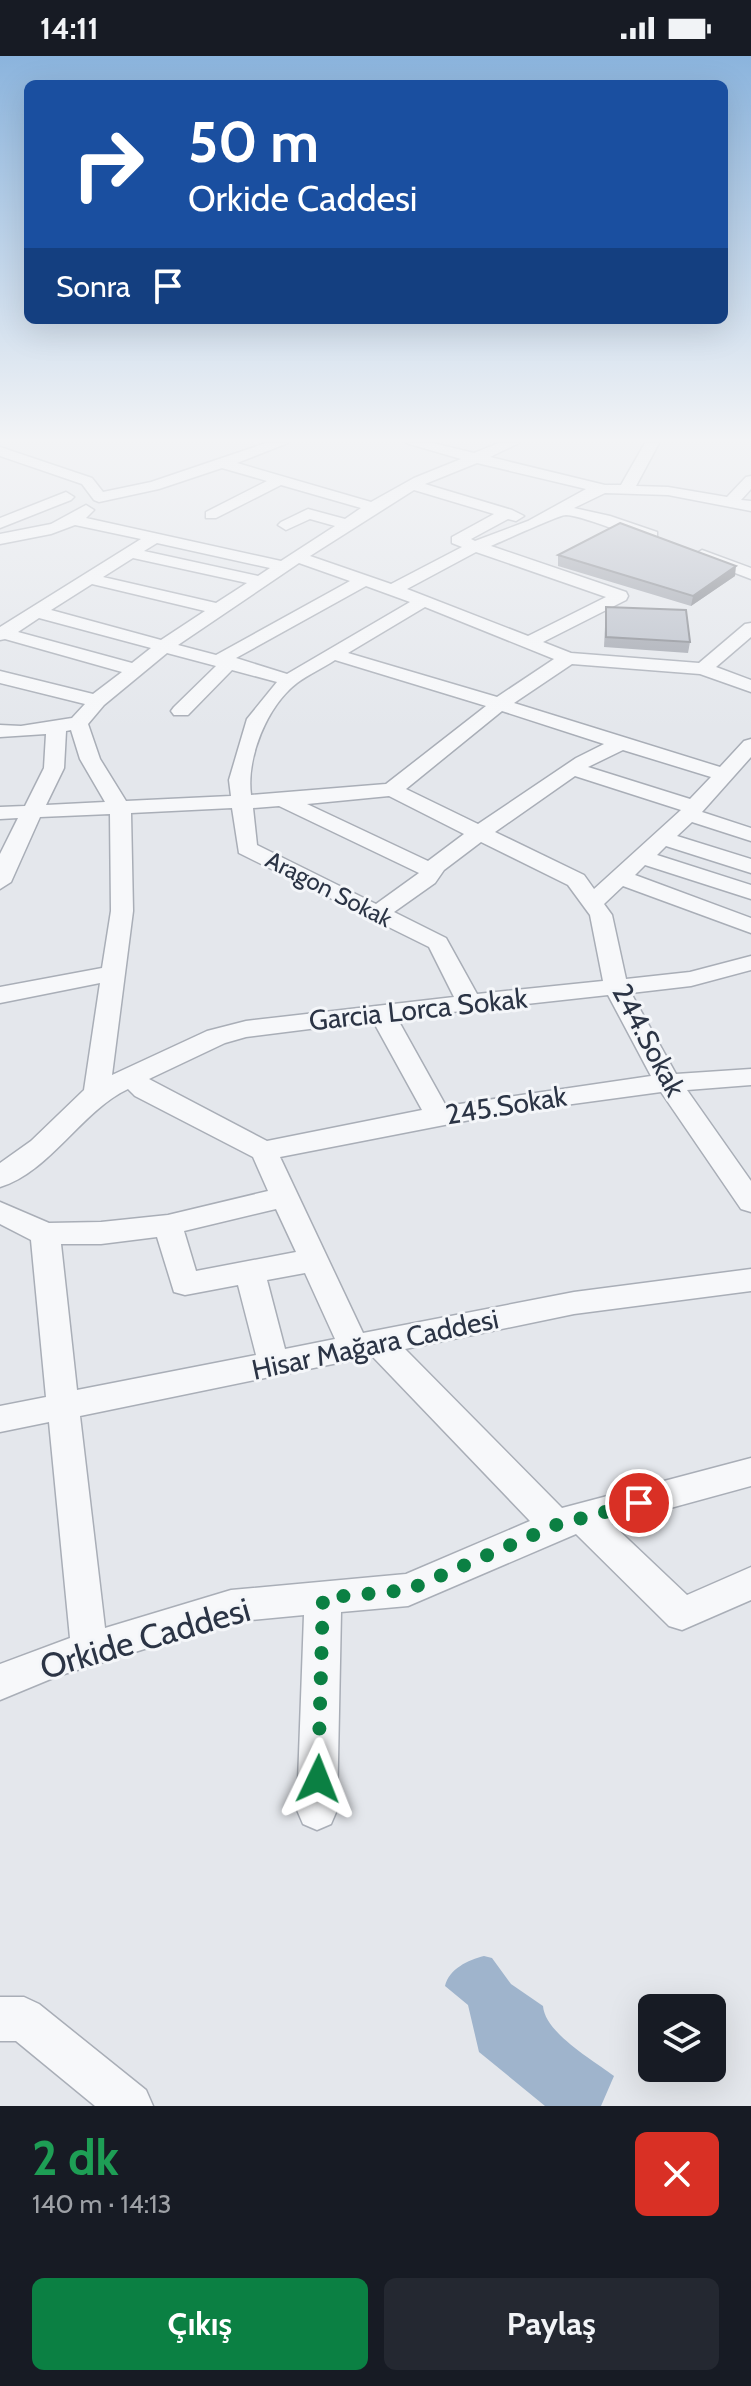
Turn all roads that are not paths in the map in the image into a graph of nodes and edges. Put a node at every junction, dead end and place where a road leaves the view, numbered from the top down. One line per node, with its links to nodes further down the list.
1 (153, 539): 8 (street)
2 (158, 539): 9 (street)
3 (325, 539): 9 (street)
4 (460, 539): 7 (street)
5 (496, 539): 7 (street)
6 (658, 539): 10 (street)
7 (474, 547): 14 (street); 20 (street)
8 (130, 553): 11 (street); 13 (street)
9 (289, 562): 12 (street); 13 (street)
10 (751, 574)
11 (90, 579): 16 (street); 17 (street)
12 (365, 580): 14 (street); 24 (street)
13 (259, 581): 16 (street)
14 (393, 590): 15 (street)
15 (424, 601): 20 (street); 22 (street, Aragon Sokak)
16 (218, 609): 21 (street)
17 (37, 612): 19 (street); 21 (street)
18 (751, 628): 25 (street)
19 (2, 634): 26 (street)
20 (529, 642): 23 (street)
21 (167, 644): 24 (street); 26 (street)
22 (332, 654): 28 (street, Aragon Sokak); 31 (street)
23 (568, 658): 25 (street); 31 (street)
24 (225, 661): 28 (street); 32 (street)
25 (703, 669): 29 (street)
26 (136, 670): 30 (street)
27 (0, 677): 30 (street)
28 (289, 680): 41 (street, Aragon Sokak)
29 (751, 686)
30 (97, 701): 33 (street)
31 (500, 704): 35 (street); 39 (street)
32 (181, 711)
33 (67, 725): 34 (street); 42 (street); 45 (street)
34 (0, 731)
35 (618, 745): 37 (street); 38 (street)
36 (751, 745): 38 (street)
37 (573, 769): 43 (street); 46 (street)
38 (722, 774): 43 (street)
39 (392, 790): 40 (street); 46 (street, 244.Sokak)
40 (281, 800): 41 (street); 51 (street)
41 (242, 801): 42 (street); 56 (street, Aragon Sokak)
42 (120, 809): 45 (street); 59 (street)
43 (691, 810): 47 (street); 48 (street)
44 (0, 813): 45 (street)
45 (33, 813): 53 (street)
46 (479, 833): 51 (street); 55 (street, 244.Sokak)
47 (751, 835)
48 (662, 838): 49 (street); 50 (street)
49 (641, 857): 52 (street); 54 (street)
50 (751, 866)
51 (432, 871): 56 (street)
52 (620, 877): 55 (street); 57 (street)
53 (0, 882)
54 (751, 892)
55 (591, 903): 60 (street, 244.Sokak)
56 (378, 913): 62 (street, Aragon Sokak)
57 (751, 926)
58 (751, 963): 60 (street, Garcia Lorca Sokak)
59 (113, 973): 61 (street); 67 (street)
60 (616, 988): 62 (street, Garcia Lorca Sokak); 66 (street, 244.Sokak)
61 (0, 995)
62 (470, 1003): 63 (street, Garcia Lorca Sokak)
63 (381, 1012): 64 (street, Garcia Lorca Sokak); 68 (street)
64 (131, 1076): 67 (street, Garcia Lorca Sokak); 69 (street)
65 (751, 1077): 66 (street, 245.Sokak)
66 (667, 1081): 68 (street, 245.Sokak); 72 (street, 244.Sokak)
67 (97, 1093): 70 (street, Garcia Lorca Sokak)
68 (438, 1116): 69 (street, 245.Sokak)
69 (264, 1151): 71 (street)
70 (0, 1177)
71 (285, 1197): 74 (street); 76 (street)
72 (751, 1202)
73 (0, 1212): 75 (street)
74 (168, 1225): 75 (street); 77 (street)
75 (45, 1234): 81 (street)
76 (314, 1260): 77 (street); 79 (street)
77 (250, 1272): 80 (street)
78 (751, 1280): 79 (street, Hisar Mağara Caddesi)
79 (368, 1346): 80 (street, Hisar Mağara Caddesi); 84 (street)
80 (274, 1365): 81 (street, Hisar Mağara Caddesi)
81 (62, 1407): 82 (street, Hisar Mağara Caddesi); 87 (street)
82 (0, 1419)
83 (751, 1472): 84 (street, Orkide Caddesi)
84 (570, 1522): 85 (street); 86 (street, Orkide Caddesi)
85 (751, 1583)
86 (323, 1598): 87 (street, Orkide Caddesi); 89 (street)
87 (89, 1650): 88 (street, Orkide Caddesi)
88 (0, 1682)
89 (317, 1810)
90 (0, 2019): 91 (street)
91 (130, 2106)

